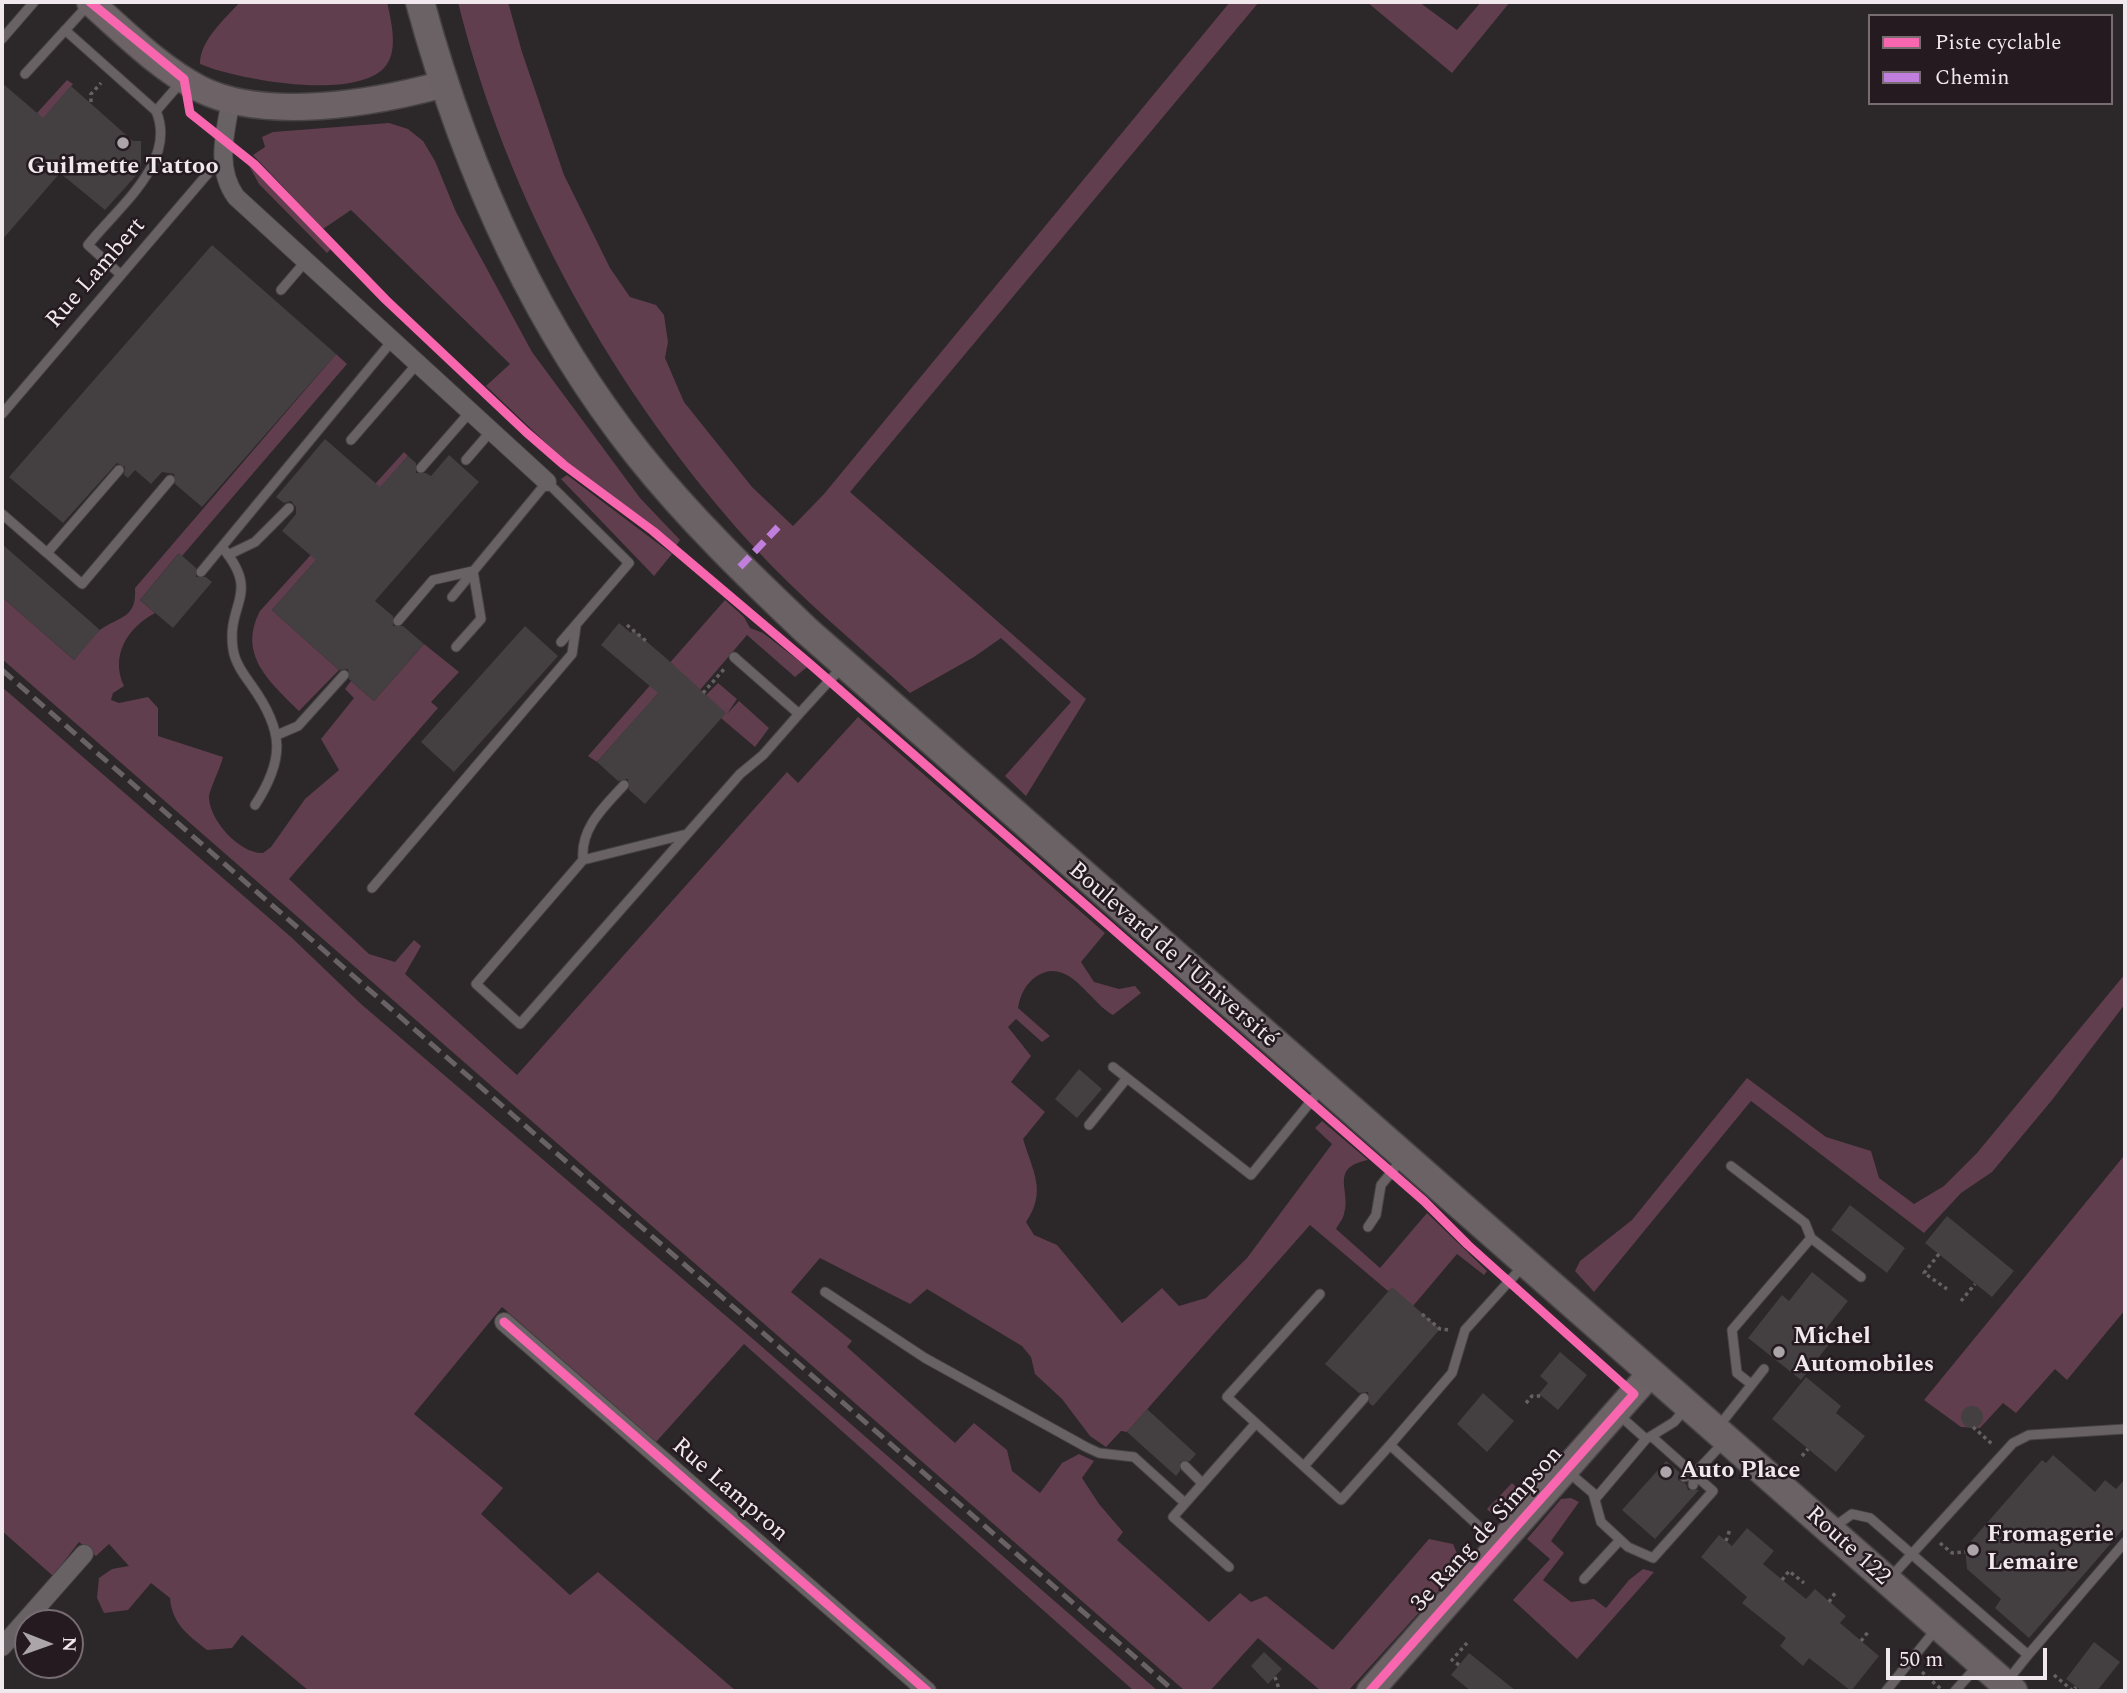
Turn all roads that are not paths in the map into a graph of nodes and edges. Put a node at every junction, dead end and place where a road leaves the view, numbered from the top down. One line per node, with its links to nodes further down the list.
1 (34, 2): 5 (lane)
2 (90, 2): 4 (lane); 7 (street)
3 (420, 2): 8 (main road, Boulevard de l'Université)
4 (65, 30): 6 (lane); 10 (lane)
5 (2, 39)
6 (25, 74)
7 (184, 79): 9 (street); 10 (lane)
8 (444, 84): 9 (street); 38 (main road, Boulevard de l'Université)
9 (231, 100): 11 (street)
10 (156, 111): 13 (lane)
11 (223, 161): 12 (street); 13 (lane, Rue Lambert)
12 (305, 262): 14 (lane); 15 (street)
13 (121, 275): 18 (lane, Rue Lambert)
14 (281, 290)
15 (392, 341): 16 (street); 28 (lane)
16 (417, 363): 17 (street); 20 (lane)
17 (470, 412): 19 (street); 22 (lane)
18 (2, 414)
19 (491, 431): 21 (lane); 25 (street)
20 (351, 440)
21 (466, 460)
22 (421, 468)
23 (119, 470): 29 (lane)
24 (170, 480): 29 (lane)
25 (547, 482): 30 (lane); 34 (lane)
26 (289, 508): 28 (lane)
27 (2, 514): 29 (lane)
28 (225, 551): 31 (lane); 41 (lane)
29 (47, 553)
30 (473, 571): 32 (lane); 33 (lane); 36 (lane)
31 (201, 572)
32 (452, 597)
33 (398, 621)
34 (577, 624): 35 (lane); 46 (lane)
35 (561, 642)
36 (456, 647)
37 (734, 657): 40 (lane)
38 (845, 663): 40 (lane); 49 (main road, Boulevard de l'Université)
39 (344, 675): 41 (lane)
40 (799, 714): 44 (lane)
41 (277, 735): 43 (lane)
42 (624, 785): 45 (lane)
43 (255, 805)
44 (687, 834): 45 (lane); 45 (lane)
45 (583, 860)
46 (372, 888)
47 (1113, 1067): 48 (lane)
48 (1127, 1078): 49 (lane); 50 (lane)
49 (1324, 1085): 51 (main road, Boulevard de l'Université)
50 (1089, 1125)
51 (1405, 1156): 53 (lane); 55 (main road, Boulevard de l'Université)
52 (1731, 1166): 54 (lane)
53 (1368, 1227)
54 (1811, 1238): 56 (lane); 62 (lane)
55 (1525, 1262): 61 (main road, Boulevard de l'Université); 70 (lane)
56 (1861, 1277)
57 (825, 1292): 79 (lane)
58 (1320, 1294): 66 (lane)
59 (504, 1322): 94 (street, Rue Lampron)
60 (1764, 1369): 62 (lane)
61 (1651, 1373): 64 (main road, Route 122); 65 (street, 3e Rang de Simpson)
62 (1751, 1384): 68 (lane)
63 (1364, 1398): 72 (lane)
64 (1688, 1405): 68 (main road, Route 122); 69 (lane)
65 (1618, 1414): 69 (lane); 73 (street, 3e Rang de Simpson)
66 (1256, 1423): 72 (lane); 76 (lane)
67 (2125, 1429): 85 (lane)
68 (1721, 1435): 74 (lane); 80 (main road, Route 122)
69 (1649, 1438): 74 (lane); 78 (lane)
70 (1390, 1445): 72 (lane); 83 (lane)
71 (1185, 1466): 76 (lane)
72 (1304, 1466)
73 (1567, 1471): 78 (lane); 83 (street, 3e Rang de Simpson)
74 (1695, 1474): 75 (lane); 77 (lane); 81 (lane)
75 (1684, 1478)
76 (1202, 1483): 79 (lane)
77 (1693, 1485)
78 (1596, 1498): 81 (lane)
79 (1185, 1503): 86 (lane)
80 (1829, 1531): 85 (lane); 88 (main road, Route 122)
81 (1620, 1540): 87 (lane)
82 (2125, 1542): 91 (lane)
83 (1500, 1546): 95 (street, 3e Rang de Simpson)
84 (84, 1554): 90 (street)
85 (1911, 1555): 88 (lane); 91 (lane)
86 (1229, 1567)
87 (1584, 1579)
88 (1886, 1582): 89 (main road, Route 122)
89 (1938, 1626): 92 (main road, Route 122); 96 (lane)
90 (2, 1647)
91 (2028, 1656): 93 (lane)
92 (1980, 1662): 93 (main road, Route 122); 97 (lane)
93 (2009, 1688)
94 (927, 1691)
95 (1370, 1691)
96 (1886, 1691)
97 (1955, 1691)

